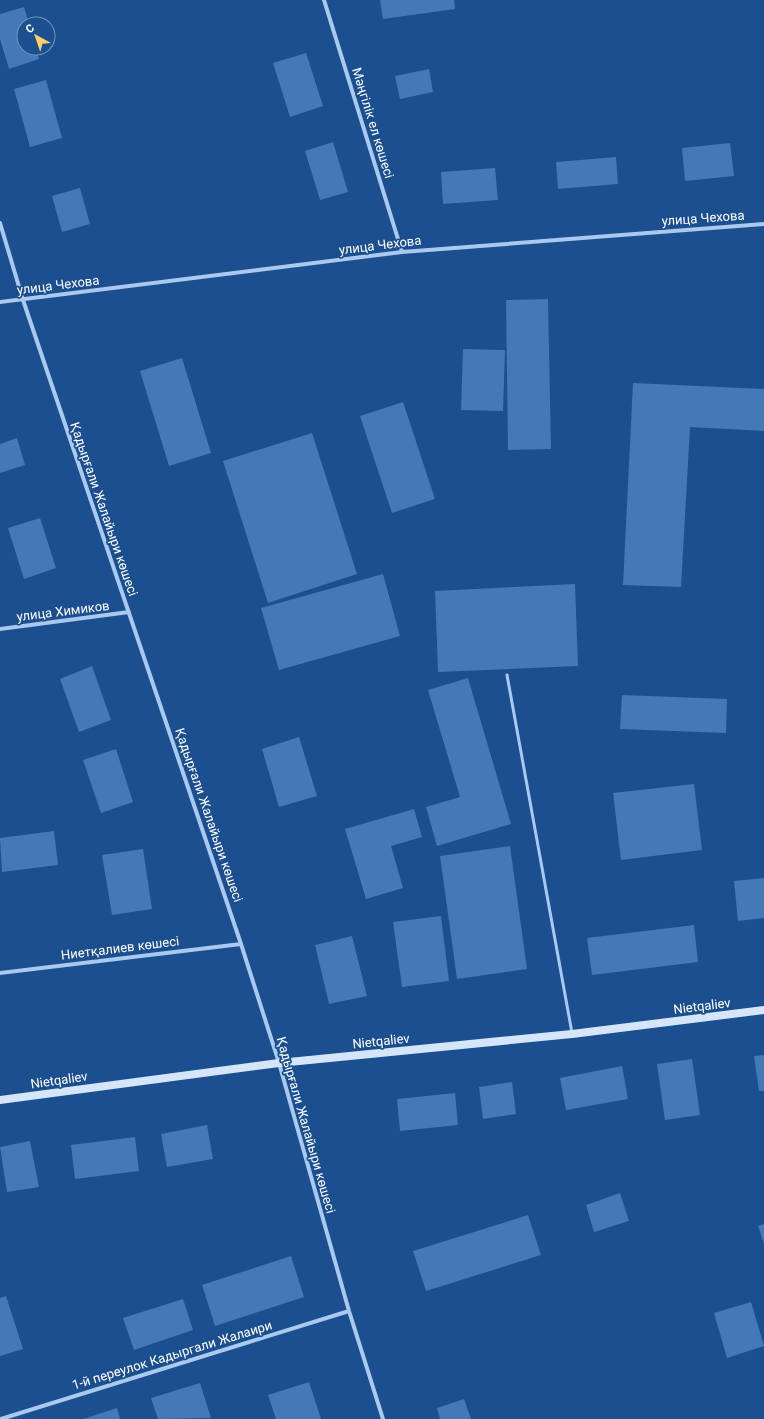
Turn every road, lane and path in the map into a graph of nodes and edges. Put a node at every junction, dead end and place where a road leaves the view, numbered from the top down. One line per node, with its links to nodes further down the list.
1 (324, 0): 4 (street, Мәңгілік ел көшесі)
2 (0, 223): 5 (street, Қадырғали Жалайыри көшесі)
3 (764, 224): 4 (street, улица Чехова)
4 (402, 252): 5 (street, улица Чехова)
5 (23, 300): 6 (street, улица Чехова); 7 (street, Қадырғали Жалайыри көшесі)
6 (0, 302)
7 (129, 612): 8 (street, улица Химиков); 10 (street, Қадырғали Жалайыри көшесі)
8 (0, 629)
9 (507, 674): 13 (lane)
10 (241, 944): 11 (street, Ниетқалиев көшесі); 14 (street, Қадырғали Жалайыри көшесі)
11 (0, 973)
12 (764, 1010): 13 (street, Nietqaliev)
13 (572, 1034): 14 (street, Nietqaliev)
14 (279, 1063): 15 (street, Nietqaliev); 16 (street, Қадырғали Жалайыри көшесі)
15 (0, 1100)
16 (348, 1311): 17 (street, 1-й переулок Кадыргали Жалаири); 18 (street, Қадырғали Жалайыри көшесі)
17 (1, 1419)
18 (383, 1419)

